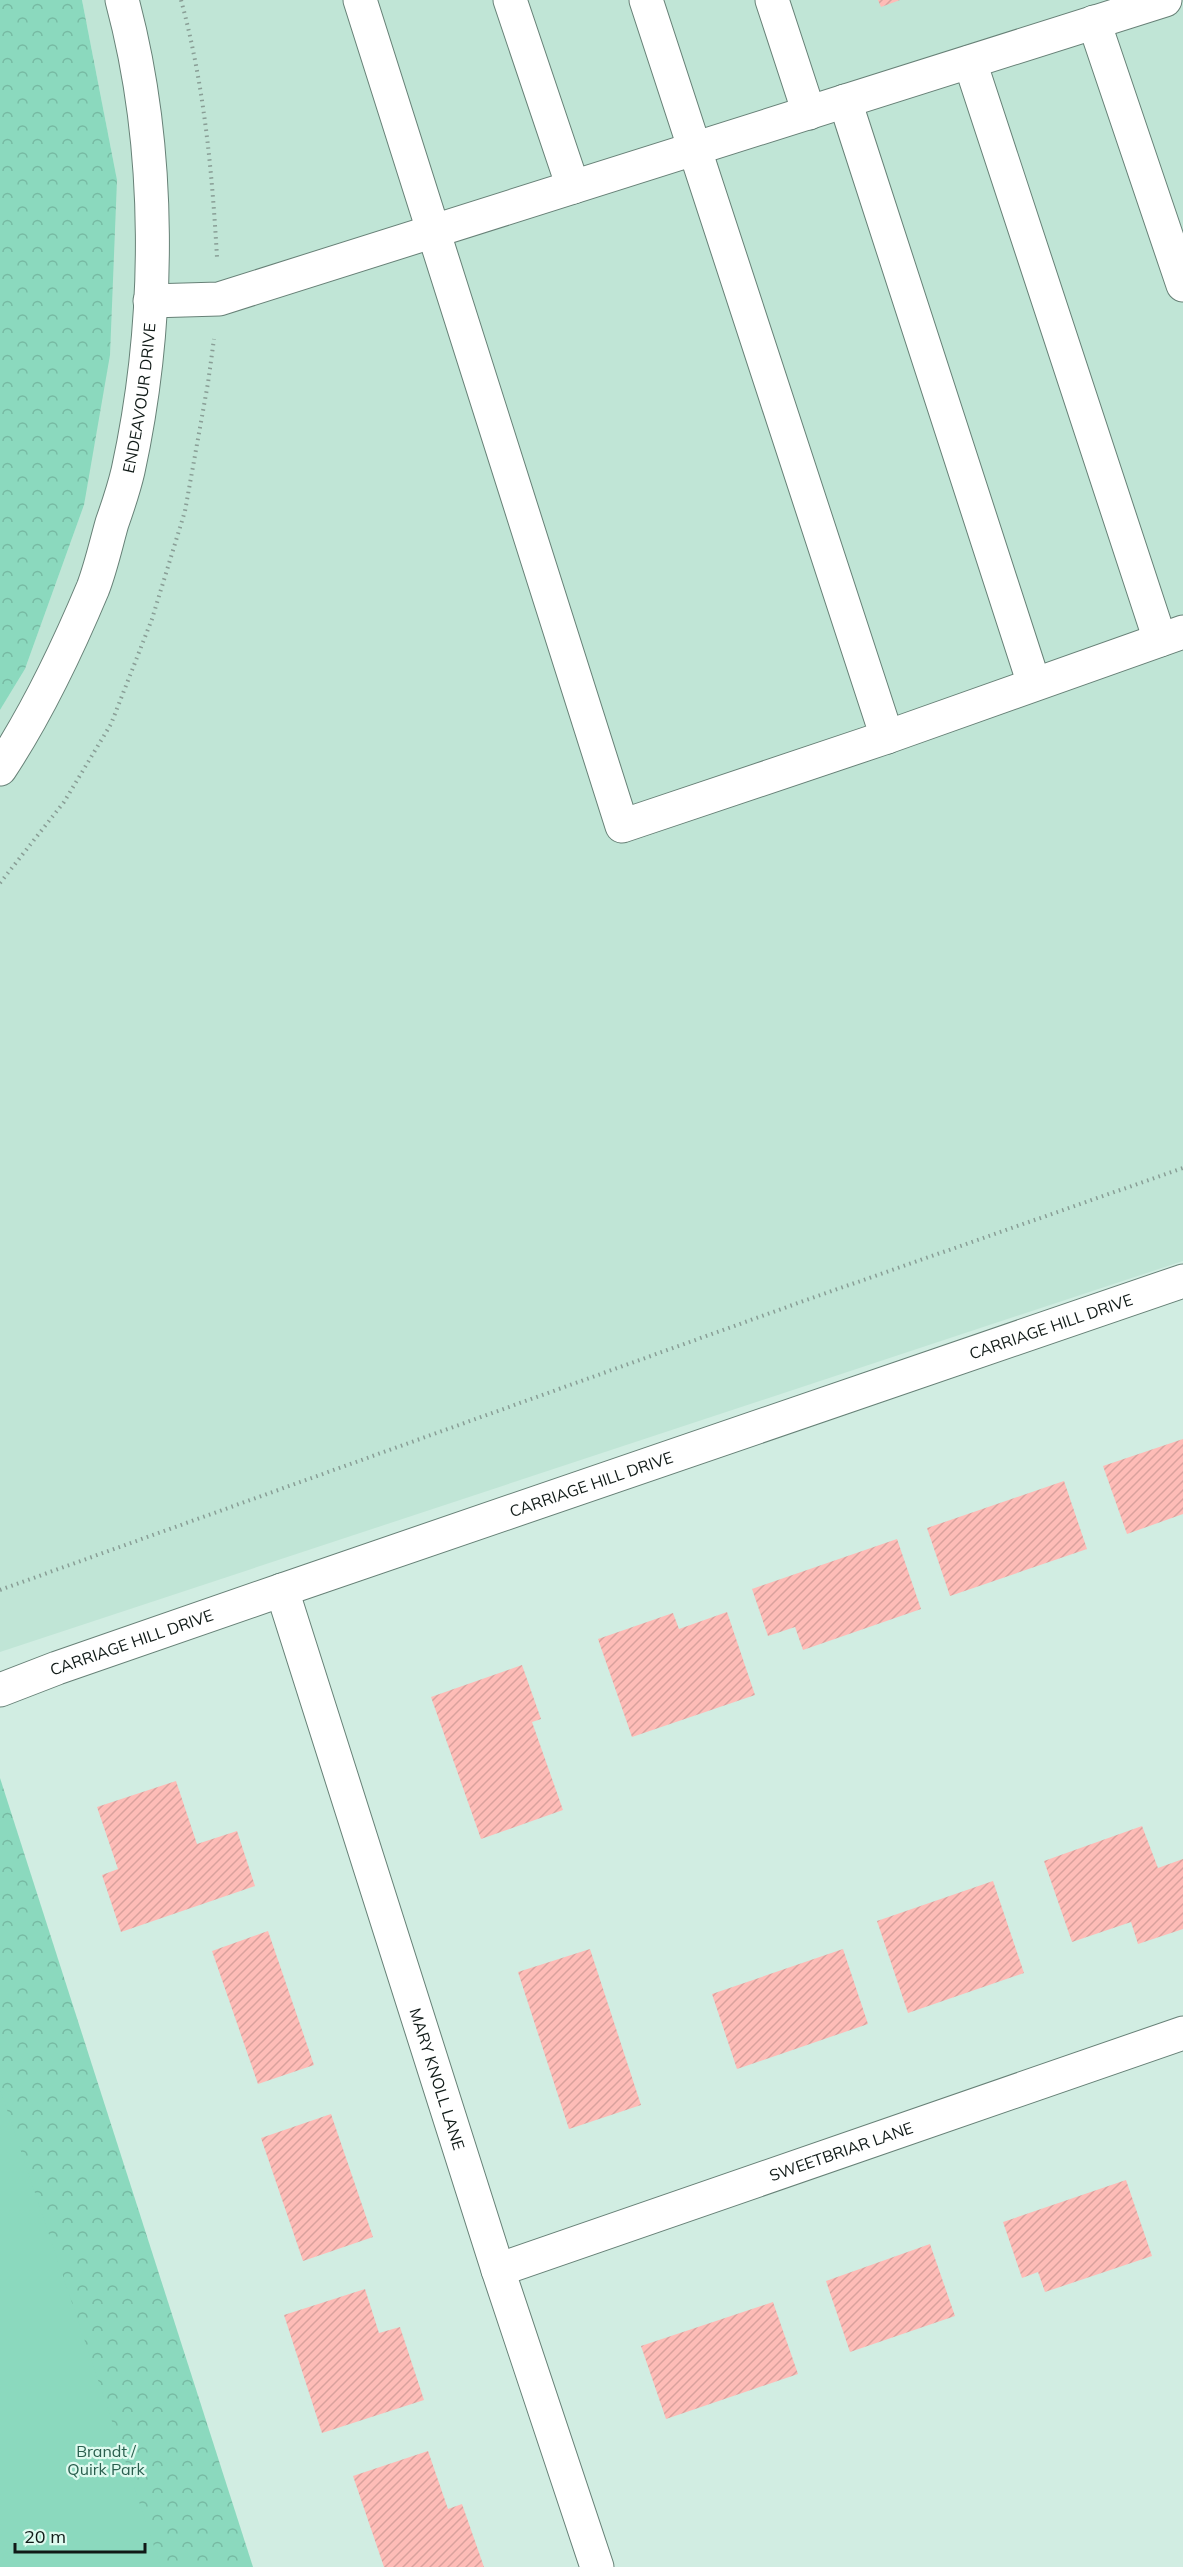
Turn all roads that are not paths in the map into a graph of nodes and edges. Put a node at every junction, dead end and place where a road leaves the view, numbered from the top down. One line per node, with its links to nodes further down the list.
1 (122, 0): 15 (street, ENDEAVOUR DRIVE)
2 (360, 0): 13 (street)
3 (510, 0): 12 (street)
4 (646, 0): 11 (street)
5 (772, 0): 10 (street)
6 (1165, 0): 7 (street)
7 (1094, 22): 8 (street); 14 (street)
8 (970, 62): 9 (street); 16 (street)
9 (845, 101): 10 (street); 17 (street)
10 (809, 112): 11 (street)
11 (694, 149): 12 (street); 18 (street)
12 (573, 187): 13 (street)
13 (433, 231): 15 (street); 18 (street)
14 (1183, 285)
15 (150, 301): 19 (street, ENDEAVOUR DRIVE)
16 (1171, 636): 17 (street)
17 (1034, 684): 18 (street)
18 (887, 737)
19 (0, 769)
20 (1183, 1281): 21 (street, CARRIAGE HILL DRIVE)
21 (282, 1590): 22 (street, CARRIAGE HILL DRIVE); 24 (street, MARY KNOLL LANE)
22 (0, 1690)
23 (1183, 2033): 24 (street, SWEETBRIAR LANE)
24 (498, 2270): 25 (street, MARY KNOLL LANE)
25 (597, 2567)

